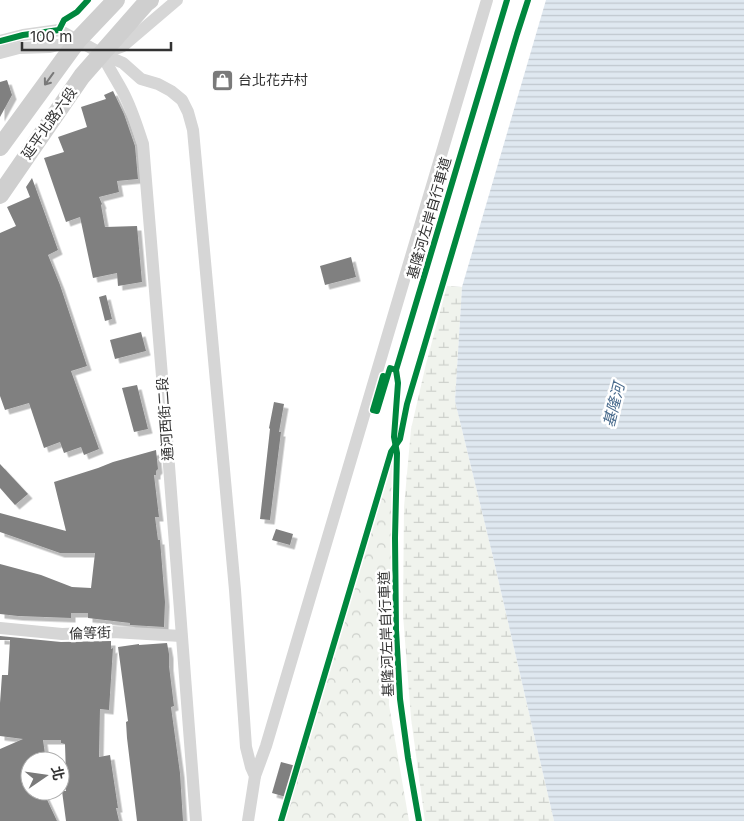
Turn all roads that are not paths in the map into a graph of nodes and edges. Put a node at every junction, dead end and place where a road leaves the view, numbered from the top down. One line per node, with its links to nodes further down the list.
1 (116, 0): 5 (main road, 延平北路六段)
2 (150, 0): 8 (main road, 延平北路六段)
3 (177, 0): 8 (street)
4 (487, 0): 13 (street)
5 (78, 40): 6 (street); 7 (street); 8 (street); 9 (main road, 延平北路六段, one-way to 9)
6 (0, 41)
7 (0, 53)
8 (102, 54): 10 (main road, 延平北路六段); 12 (street, 通河西街二段); 13 (street)
9 (0, 148)
10 (0, 195)
11 (0, 628): 12 (street, 倫等街)
12 (181, 636): 14 (street, 通河西街二段)
13 (255, 776): 15 (street)
14 (196, 821)
15 (248, 821)

